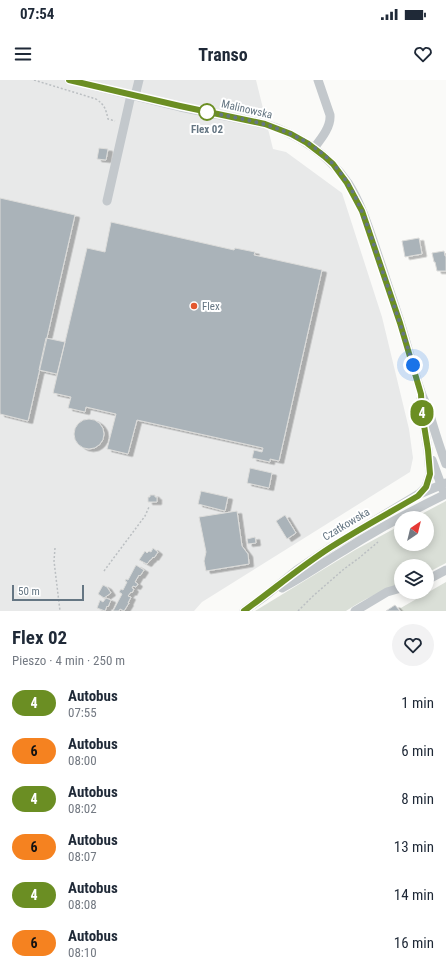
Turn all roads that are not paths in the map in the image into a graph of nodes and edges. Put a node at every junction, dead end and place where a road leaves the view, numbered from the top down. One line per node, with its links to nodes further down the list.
1 (69, 80): 4 (street, Malinowska)
2 (139, 80): 4 (street)
3 (318, 80): 5 (street)
4 (133, 95): 5 (street, Malinowska); 6 (street)
5 (314, 148): 7 (street, Malinowska)
6 (107, 201)
7 (421, 394): 8 (street, Malinowska); 9 (street, Malinowska)
8 (428, 450): 10 (street, Malinowska); 12 (street, Malinowska)
9 (446, 464)
10 (443, 484): 11 (street, Malinowska); 12 (street, Czatkowska)
11 (445, 494): 16 (street, Czatkowska)
12 (418, 496): 16 (street, Czatkowska)
13 (446, 570): 14 (street)
14 (434, 576)
15 (394, 590): 18 (street)
16 (265, 596): 17 (street, Czatkowska)
17 (244, 611)
18 (355, 611)

